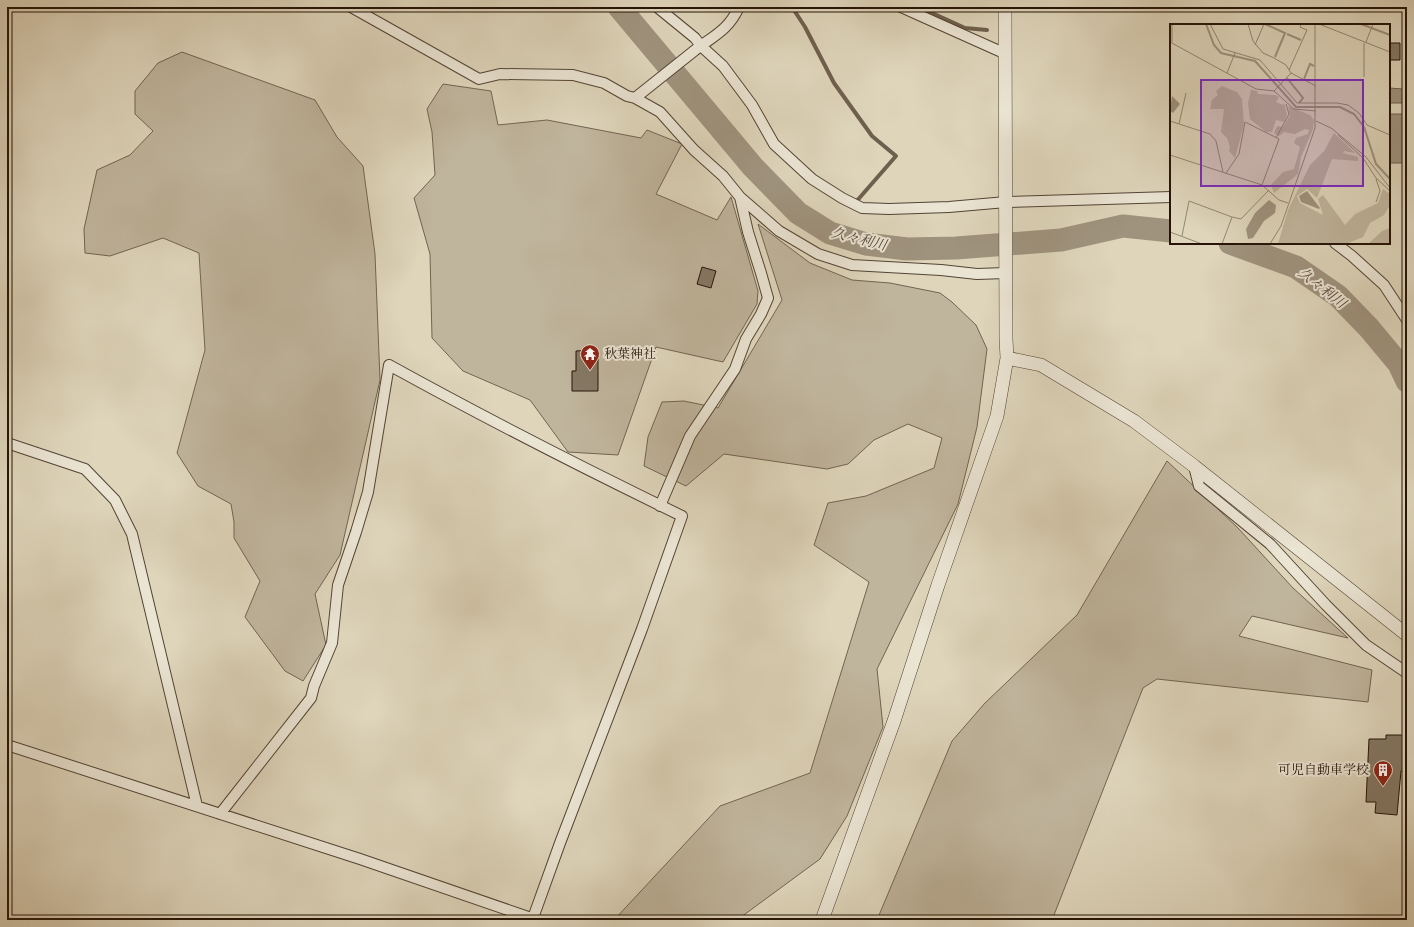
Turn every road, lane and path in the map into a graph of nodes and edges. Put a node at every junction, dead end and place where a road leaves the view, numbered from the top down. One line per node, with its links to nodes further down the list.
1 (352, 7): 8 (street)
2 (657, 7): 6 (street)
3 (739, 7): 6 (street)
4 (901, 7): 7 (street)
5 (1005, 7): 7 (street)
6 (701, 46): 8 (street); 11 (street)
7 (1006, 54): 11 (street)
8 (635, 98): 9 (street)
9 (740, 197): 13 (street); 18 (street)
10 (1170, 197): 11 (street)
11 (1006, 202): 13 (street)
12 (1336, 244): 14 (street)
13 (1006, 273): 15 (street)
14 (1407, 320)
15 (1008, 358): 17 (street); 25 (street)
16 (7, 443): 22 (street)
17 (1194, 466): 19 (street); 20 (street)
18 (660, 506): 23 (street); 24 (street)
19 (1407, 635)
20 (1407, 673)
21 (7, 744): 22 (street)
22 (197, 806): 23 (street)
23 (220, 814): 24 (street)
24 (535, 919)
25 (822, 920)

